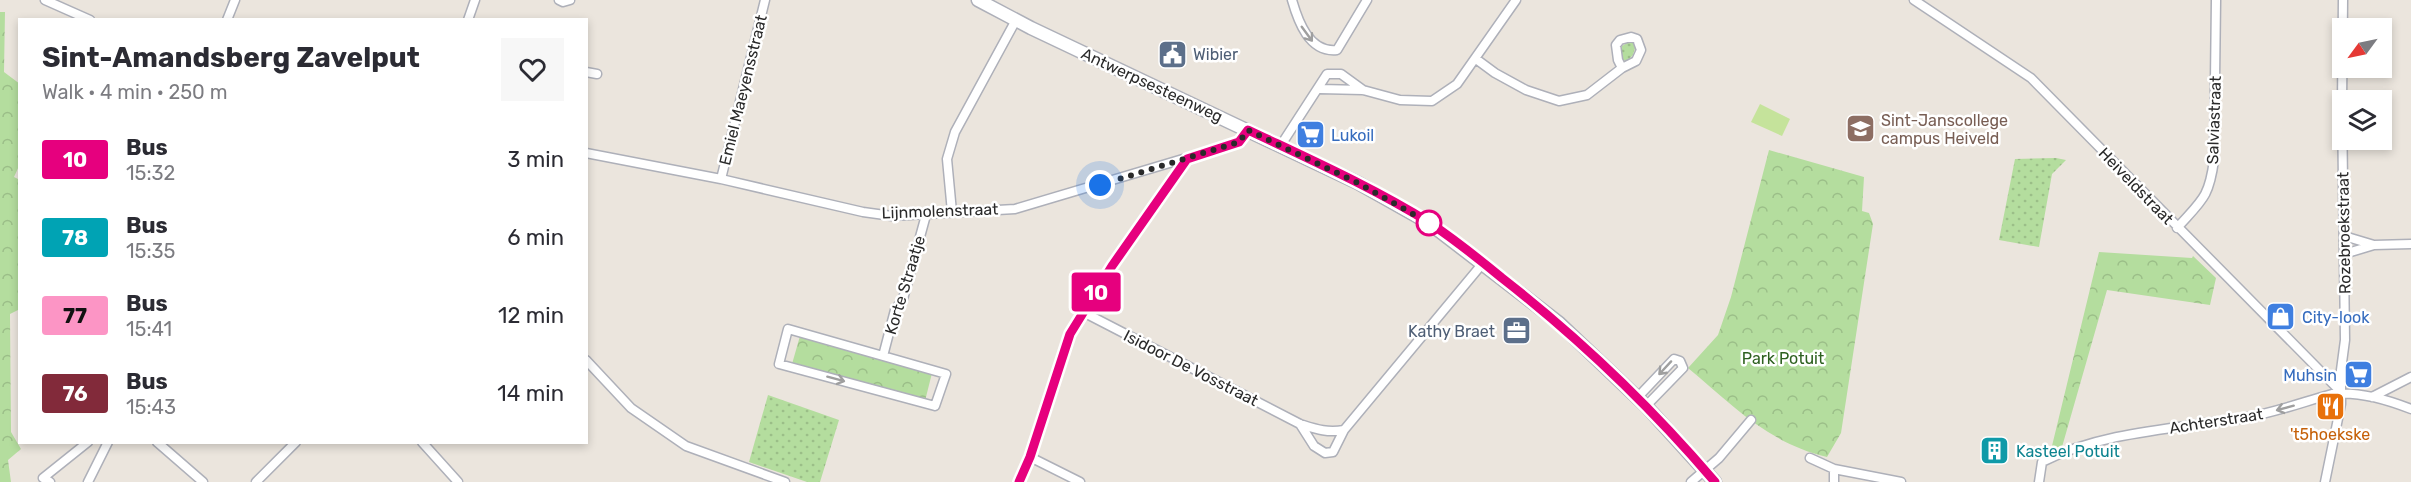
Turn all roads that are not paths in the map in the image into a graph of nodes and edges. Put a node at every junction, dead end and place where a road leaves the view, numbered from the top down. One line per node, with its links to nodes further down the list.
1 (45, 0): 14 (street)
2 (236, 0): 15 (street)
3 (475, 0): 16 (street)
4 (559, 0): 5 (street)
5 (570, 0)
6 (765, 0): 28 (street, Emiel Maeyensstraat)
7 (978, 0): 17 (main road, Antwerpsesteenweg)
8 (1292, 0): 9 (street, one-way to 9)
9 (1367, 0)
10 (1516, 0): 18 (street)
11 (1914, 0): 31 (street, Heiveldstraat)
12 (2216, 0): 31 (street, Salviastraat)
13 (2343, 0): 32 (street, Rozebroekstraat)
14 (86, 18)
15 (228, 18)
16 (469, 18)
17 (1016, 20): 24 (main road, Antwerpsesteenweg); 29 (street)
18 (1476, 59): 19 (street); 23 (street)
19 (1622, 68)
20 (588, 72): 21 (street)
21 (597, 74)
22 (1320, 89): 23 (street); 23 (street); 25 (street)
23 (1364, 90)
24 (1248, 130): 25 (main road, Antwerpsesteenweg); 27 (street, Lijnmolenstraat)
25 (1281, 145): 36 (main road, Antwerpsesteenweg)
26 (588, 153): 28 (street, Lijnmolenstraat)
27 (1187, 159): 29 (street, Lijnmolenstraat); 37 (street)
28 (721, 179): 30 (street, Lijnmolenstraat)
29 (952, 212): 30 (street, Lijnmolenstraat)
30 (926, 215): 38 (street, Korte Straatje)
31 (2176, 228): 41 (street, Heiveldstraat)
32 (2344, 236): 34 (street); 35 (street, Rozebroekstraat)
33 (2411, 244): 34 (street)
34 (2374, 245): 35 (street)
35 (2344, 254): 41 (street, Rozebroekstraat)
36 (1483, 263): 43 (main road, Antwerpsesteenweg); 47 (street, Isidoor De Vosstraat)
37 (1083, 312): 46 (street, Isidoor De Vosstraat); 53 (street)
38 (883, 356): 38 (street, Korte Straatje, one-way to 38)
39 (588, 362): 62 (street)
40 (2411, 377): 42 (street)
41 (2342, 393): 42 (street, Achterstraat); 69 (street, Achterstraat, one-way to 69); 70 (street, Rozebroekstraat)
42 (2372, 397): 44 (street, Achterstraat)
43 (1642, 402): 43 (street, one-way to 43); 56 (main road, Antwerpsesteenweg)
44 (2411, 409)
45 (1751, 420): 56 (street)
46 (1300, 424): 47 (street, Isidoor De Vosstraat); 47 (street, Isidoor De Vosstraat)
47 (1344, 430)
48 (86, 444): 57 (street)
49 (107, 444): 58 (street)
50 (159, 444): 59 (street)
51 (294, 444): 60 (street)
52 (424, 444): 61 (street)
53 (1030, 457): 63 (street); 64 (street)
54 (1810, 458): 55 (street)
55 (1834, 469): 67 (street); 68 (street)
56 (1706, 471): 65 (street); 66 (main road, Antwerpsesteenweg)
57 (50, 482)
58 (88, 482)
59 (203, 482)
60 (256, 482)
61 (458, 482)
62 (785, 482)
63 (1019, 482)
64 (1080, 482)
65 (1691, 482)
66 (1715, 482)
67 (1834, 482)
68 (1900, 482)
69 (2039, 482)
70 (2325, 482)

